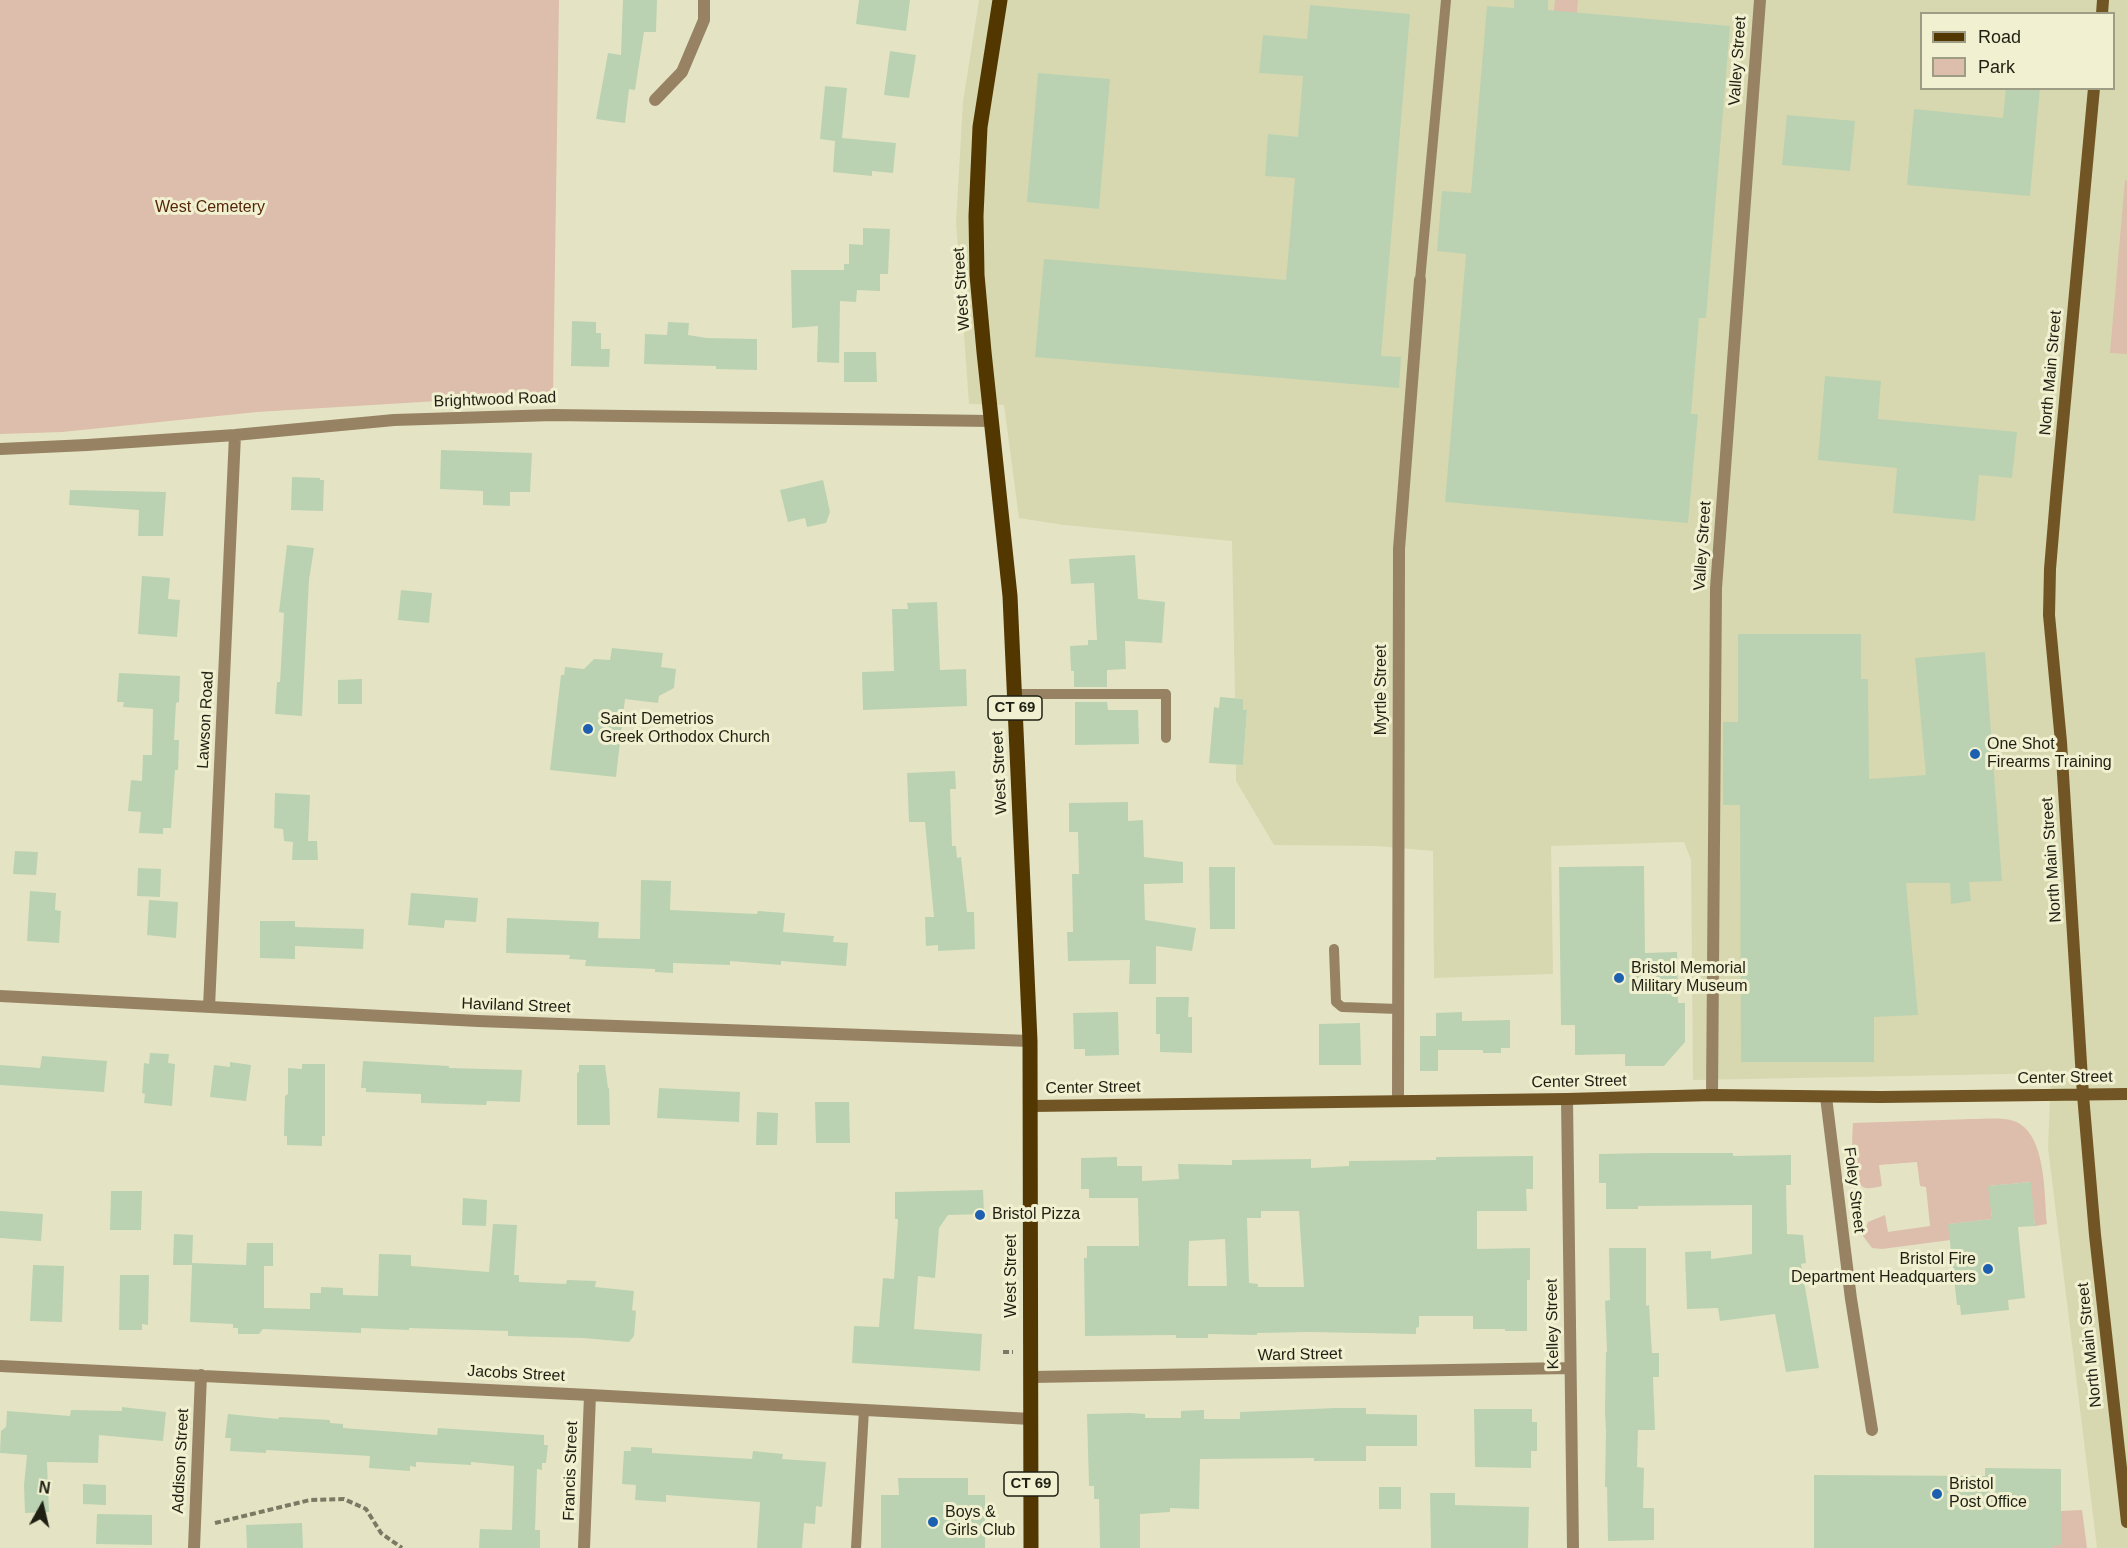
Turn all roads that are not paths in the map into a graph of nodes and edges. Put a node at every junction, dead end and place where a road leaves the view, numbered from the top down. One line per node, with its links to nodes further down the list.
1 (704, 0): 6 (street)
2 (1000, 0): 8 (main road, West Street / CT 69)
3 (1446, 0): 7 (lane)
4 (1760, 0): 19 (street, Valley Street)
5 (2094, 90): 20 (street, North Main Street)
6 (655, 100)
7 (1420, 280): 16 (street, Myrtle Street)
8 (991, 421): 9 (street, Brightwood Road); 11 (main road, West Street / CT 69)
9 (235, 435): 10 (street, Brightwood Road); 15 (street, Lawson Road)
10 (0, 448)
11 (1014, 694): 12 (lane); 17 (main road, West Street / CT 69)
12 (1166, 738)
13 (1334, 949): 16 (lane)
14 (0, 996): 15 (street, Haviland Street)
15 (209, 1007): 17 (street, Haviland Street)
16 (1398, 1009): 23 (street, Myrtle Street)
17 (1030, 1041): 24 (main road, West Street / CT 69)
18 (2127, 1094): 20 (street, Center Street)
19 (1712, 1095): 21 (street, Center Street); 22 (street, Center Street)
20 (2083, 1095): 21 (street, Center Street); 33 (street, North Main Street)
21 (1826, 1097): 32 (street, Foley Street)
22 (1567, 1100): 23 (street, Center Street); 26 (street, Kelley Street)
23 (1398, 1101): 24 (street, Center Street)
24 (1031, 1106): 28 (main road, West Street / CT 69)
25 (0, 1366): 27 (street, Jacobs Street)
26 (1570, 1368): 28 (street, Ward Street); 38 (street, Kelley Street)
27 (201, 1375): 29 (street, Jacobs Street); 34 (street, Addison Street)
28 (1031, 1377): 31 (main road, West Street / CT 69)
29 (590, 1395): 30 (street, Jacobs Street); 35 (street, Francis Street)
30 (864, 1410): 31 (street, Jacobs Street); 36 (lane)
31 (1031, 1419): 37 (main road, West Street / CT 69)
32 (1872, 1430)
33 (2127, 1522)
34 (194, 1548)
35 (584, 1548)
36 (856, 1548)
37 (1031, 1548)
38 (1573, 1548)

